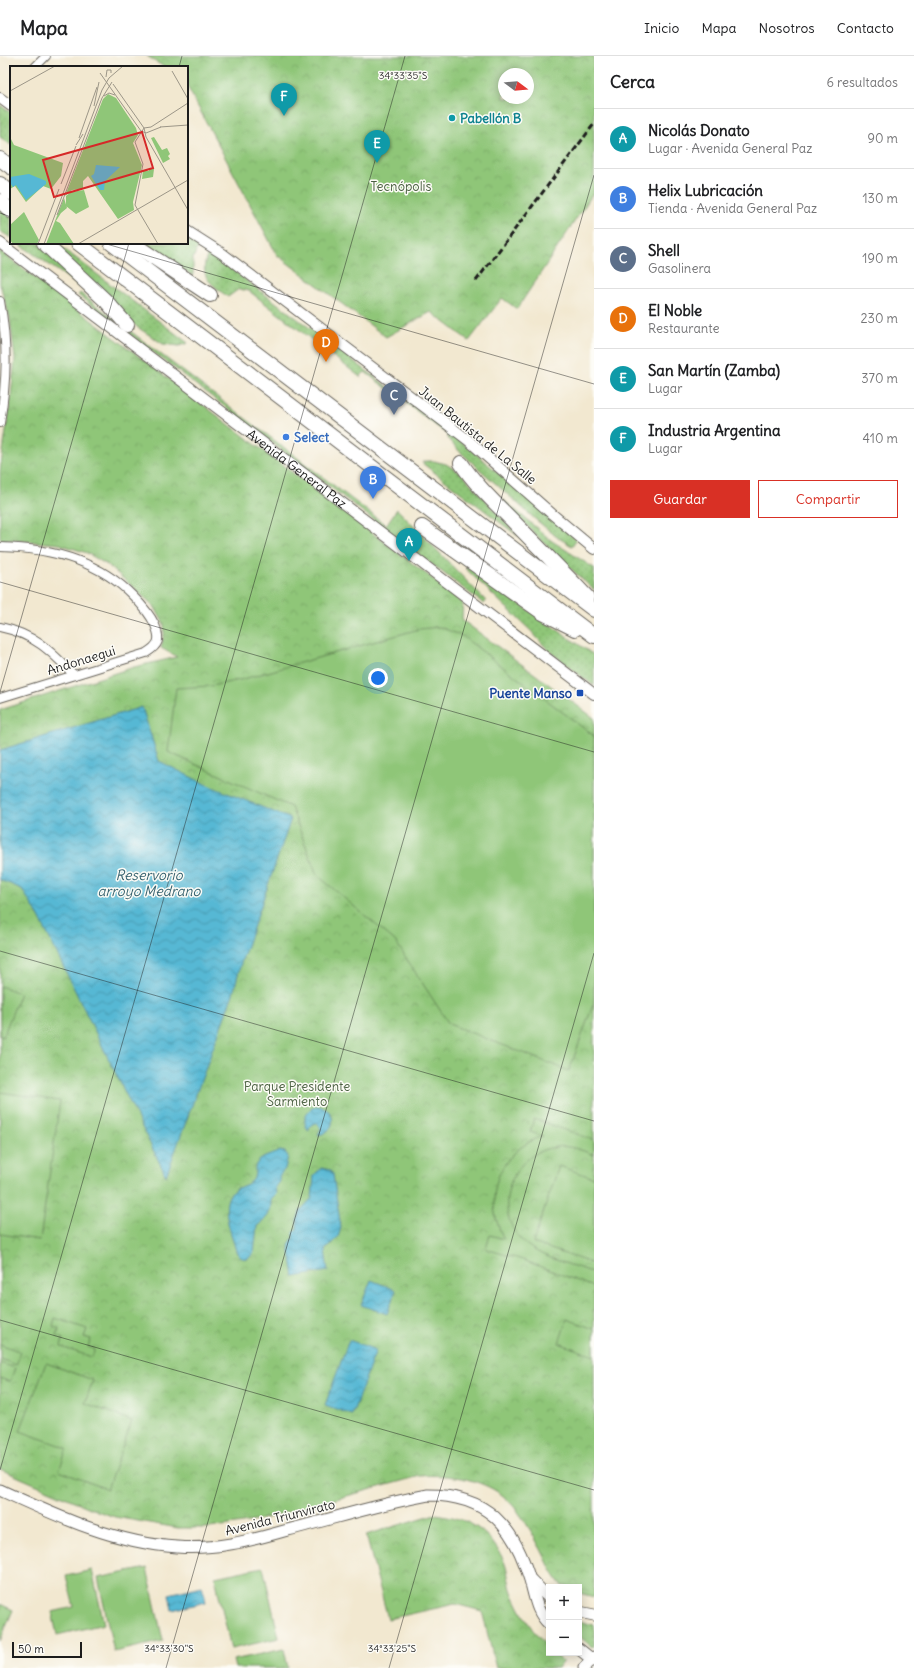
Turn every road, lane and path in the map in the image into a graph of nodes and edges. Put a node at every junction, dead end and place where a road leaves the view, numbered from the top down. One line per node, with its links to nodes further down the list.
1 (46, 56): 2 (street)
2 (36, 66)
3 (0, 98): 4 (street)
4 (10, 105)
5 (0, 159): 6 (highway)
6 (10, 166)
7 (0, 184): 8 (highway)
8 (10, 192)
9 (0, 201): 10 (highway)
10 (10, 210)
11 (188, 232): 24 (street, Juan Bautista de La Salle)
12 (0, 243): 30 (street, Avenida General Paz)
13 (45, 244): 19 (highway)
14 (79, 244): 28 (highway)
15 (112, 244): 26 (highway)
16 (134, 244): 17 (highway)
17 (210, 294)
18 (0, 301): 20 (street)
19 (127, 325)
20 (0, 423)
21 (461, 463): 25 (highway)
22 (422, 527): 28 (highway)
23 (0, 547): 29 (street, Andonaegui)
24 (594, 549)
25 (594, 605)
26 (594, 610)
27 (0, 627): 29 (street)
28 (594, 638)
29 (74, 675): 31 (street, Andonaegui)
30 (594, 694)
31 (0, 698)
32 (0, 1490): 33 (main road, Avenida Triunvirato)
33 (530, 1580): 34 (main road, Avenida Triunvirato); 37 (main road, Avenida Triunvirato)
34 (546, 1595)
35 (582, 1613): 36 (main road)
36 (594, 1615)
37 (546, 1620)
38 (582, 1651): 39 (main road)
39 (593, 1659): 40 (main road)
40 (584, 1668)

